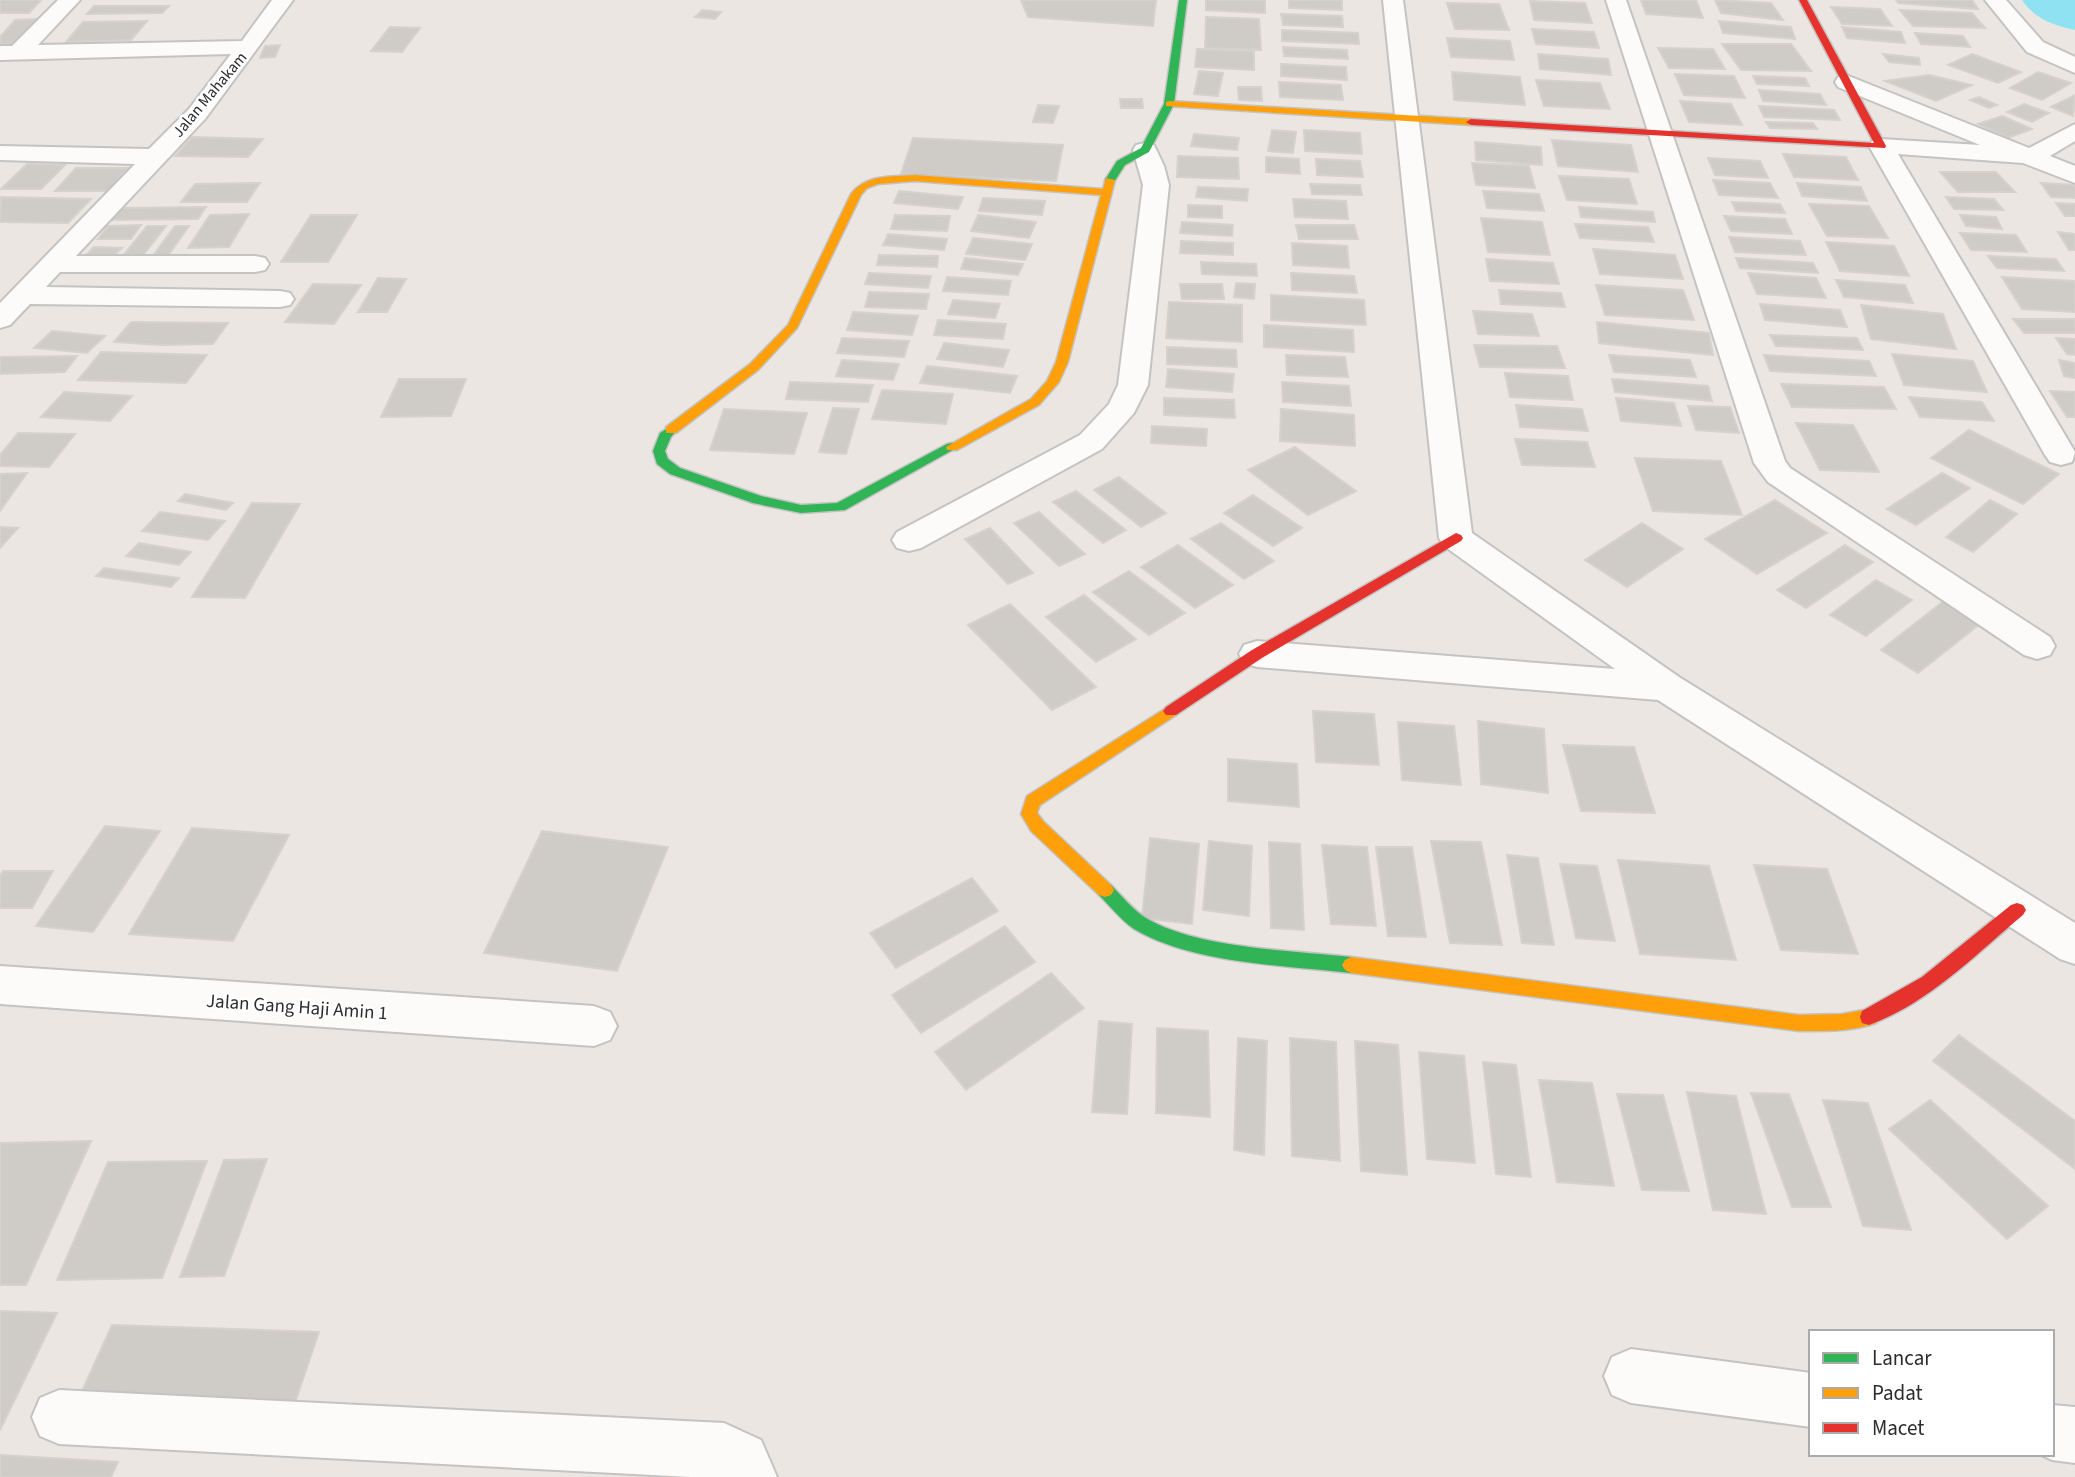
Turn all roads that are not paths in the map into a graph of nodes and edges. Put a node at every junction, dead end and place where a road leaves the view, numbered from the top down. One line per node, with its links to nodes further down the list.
1 (70, 0): 9 (street)
2 (283, 0): 8 (street)
3 (1183, 0): 12 (street)
4 (1393, 0): 13 (street)
5 (1616, 0): 15 (street)
6 (1803, 0): 11 (street)
7 (1995, 0): 10 (street)
8 (248, 47): 9 (street, Jalan Mahakam); 20 (street, Jalan Mahakam)
9 (9, 53)
10 (2075, 66)
11 (1846, 82): 16 (street); 19 (street)
12 (1169, 104): 13 (street); 17 (street)
13 (1405, 118): 15 (street); 29 (street)
14 (2075, 131): 19 (street)
15 (1660, 132): 16 (street); 31 (street)
16 (1881, 146): 19 (street); 28 (street)
17 (1145, 150): 22 (street); 30 (street)
18 (0, 153): 20 (street)
19 (2032, 156): 21 (street)
20 (154, 158): 23 (street, Jalan Mahakam)
21 (2075, 174)
22 (1106, 192): 22 (street)
23 (52, 264): 24 (street); 25 (street, Jalan Mahakam)
24 (255, 264)
25 (22, 295): 26 (street); 27 (street, Jalan Mahakam)
26 (280, 299)
27 (0, 319)
28 (2061, 455)
29 (1456, 538): 32 (street); 33 (street)
30 (909, 540)
31 (2037, 646)
32 (1257, 654): 33 (street); 34 (street)
33 (1666, 687): 34 (street)
34 (2017, 910): 35 (street)
35 (2075, 946)
36 (0, 985): 37 (street, Jalan Gang Haji Amin 1)
37 (594, 1026)
38 (1631, 1376): 39 (street)
39 (1809, 1400)
40 (59, 1417): 43 (street)
41 (2054, 1432): 42 (street)
42 (2075, 1435)
43 (749, 1477)

